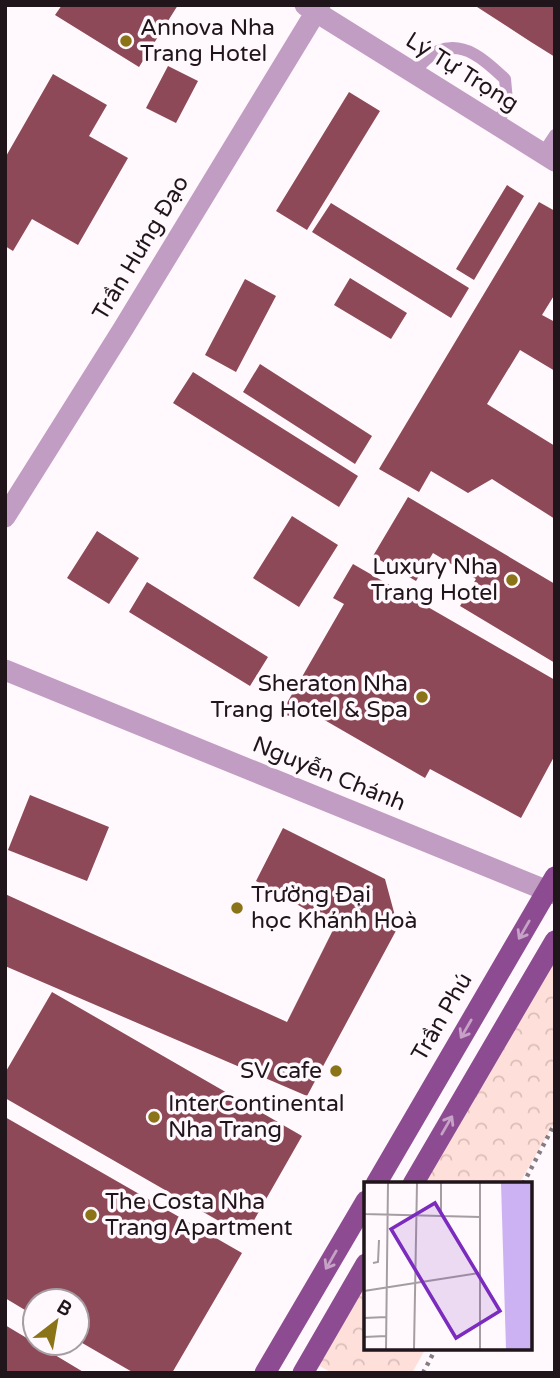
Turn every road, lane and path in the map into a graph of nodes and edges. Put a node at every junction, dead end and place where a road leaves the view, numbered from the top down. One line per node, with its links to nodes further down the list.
1 (314, 8): 2 (street, Lý Tự Trọng); 6 (street, Trần Hưng Đạo)
2 (413, 72): 3 (street, Lý Tự Trọng); 3 (lane)
3 (498, 126): 5 (street, Lý Tự Trọng)
4 (555, 135): 5 (lane)
5 (549, 157)
6 (5, 517)
7 (5, 670): 8 (street, Nguyễn Chánh)
8 (552, 887): 11 (main road, Trần Phú, one-way to 11)
9 (555, 941): 12 (main road, one-way to 9)
10 (555, 1124): 13 (path)
11 (377, 1182)
12 (413, 1182)
13 (524, 1182)
14 (364, 1203): 17 (main road, one-way to 17)
15 (364, 1267): 18 (main road)
16 (435, 1350): 19 (path)
17 (265, 1373)
18 (303, 1373)
19 (423, 1373)

